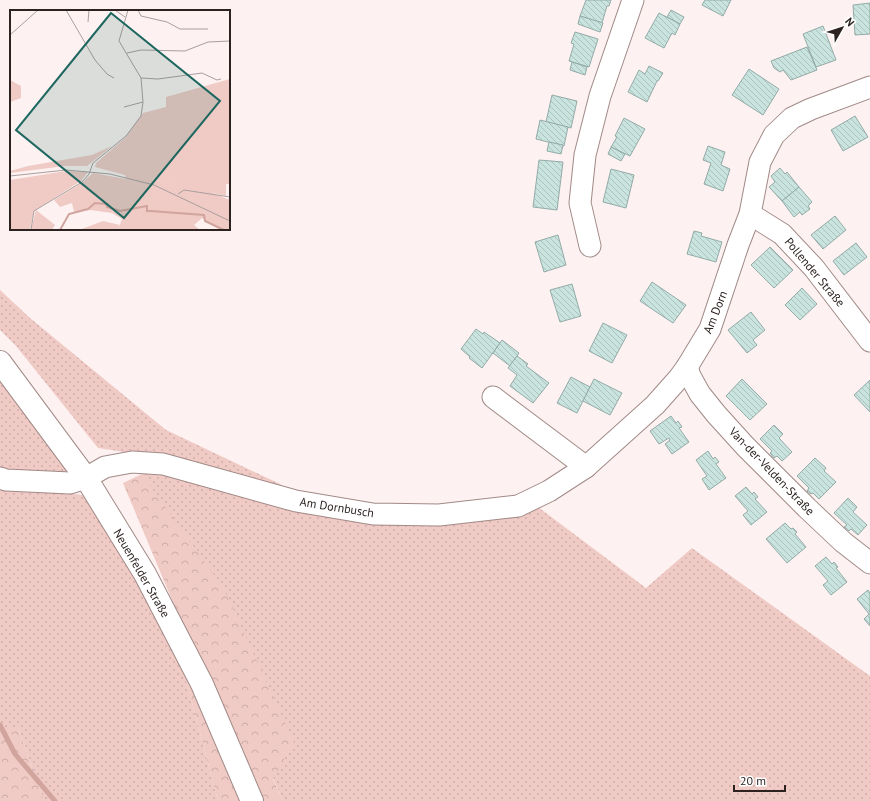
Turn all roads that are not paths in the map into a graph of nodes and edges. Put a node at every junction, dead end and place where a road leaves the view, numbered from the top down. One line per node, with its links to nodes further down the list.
1 (633, 0): 4 (street)
2 (870, 87): 3 (street, Am Dorn)
3 (750, 214): 5 (street, Pollender Straße); 7 (street, Am Dorn)
4 (590, 246)
5 (870, 340)
6 (0, 362): 11 (main road, Neuenfelder Straße)
7 (687, 367): 9 (street, Am Dorn); 12 (street, Van-der-Velden-Straße)
8 (493, 397): 9 (street)
9 (586, 467): 11 (street, Am Dornbusch)
10 (0, 478): 11 (street, Am Dornbusch)
11 (86, 478): 13 (main road, Neuenfelder Straße)
12 (870, 563)
13 (252, 801)

